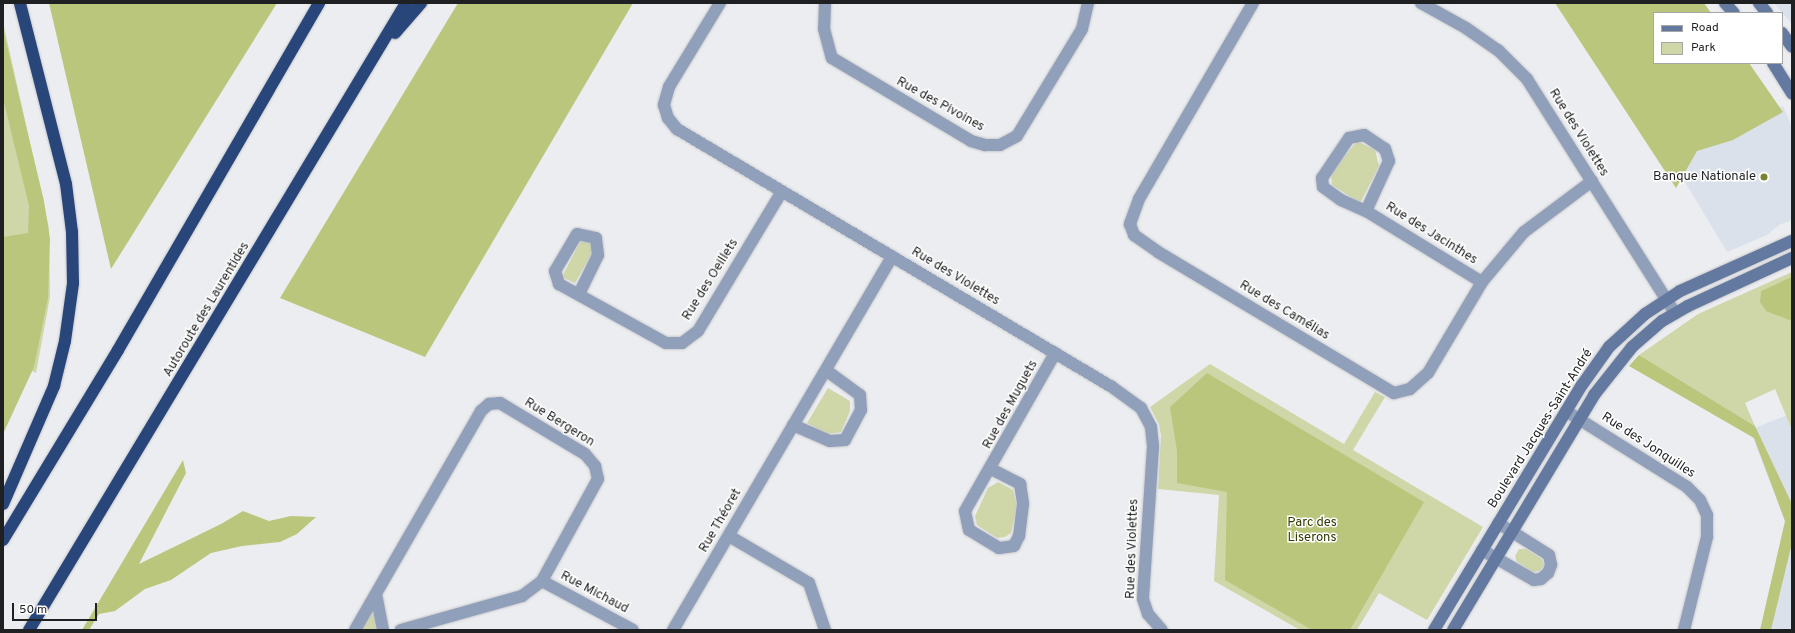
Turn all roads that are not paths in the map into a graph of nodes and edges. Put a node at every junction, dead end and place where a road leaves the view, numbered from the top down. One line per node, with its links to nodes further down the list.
1 (20, 3): 35 (highway)
2 (319, 3): 39 (highway)
3 (406, 3): 16 (highway, Autoroute des Laurentides)
4 (421, 3): 16 (highway)
5 (720, 3): 20 (street, Rue des Violettes)
6 (825, 3): 7 (street, Rue des Pivoines)
7 (1088, 3)
8 (1253, 3): 25 (street, Rue des Camélias)
9 (1422, 3): 19 (street, Rue des Violettes)
10 (1725, 3): 12 (street)
11 (1759, 3): 13 (street)
12 (1733, 12)
13 (1766, 12)
14 (1783, 34): 15 (street)
15 (1792, 47)
16 (376, 55): 44 (highway, Autoroute des Laurentides)
17 (1774, 64): 18 (street)
18 (1792, 94)
19 (1592, 181): 25 (street, Rue des Camélias); 27 (street, Rue des Violettes)
20 (782, 191): 23 (street, Rue des Violettes); 26 (street, Rue des Oeillets)
21 (1366, 211): 21 (street, Rue des Jacinthes); 25 (street, Rue des Jacinthes)
22 (1792, 241): 27 (street, Boulevard Jacques-Saint-André)
23 (892, 256): 29 (street, Rue des Violettes); 30 (street, Rue Théoret)
24 (1792, 258): 28 (street, Boulevard Jacques-Saint-André)
25 (1482, 282)
26 (579, 294): 26 (street, Rue des Oeillets)
27 (1666, 299): 28 (street, Rue des Violettes); 31 (street, Boulevard Jacques-Saint-André)
28 (1675, 313): 32 (street, Boulevard Jacques-Saint-André)
29 (1055, 353): 34 (street, Rue des Muguets); 51 (street, Rue des Violettes)
30 (827, 371): 33 (street, Rue Théoret); 33 (street)
31 (1566, 411): 32 (street, Rue des Jonquilles); 36 (street, Boulevard Jacques-Saint-André)
32 (1580, 419): 37 (street, Boulevard Jacques-Saint-André); 54 (street, Rue des Jonquilles)
33 (793, 425): 38 (street, Rue Théoret)
34 (991, 469): 34 (street, Rue des Muguets)
35 (3, 504)
36 (1498, 523): 37 (street, Boulevard Jacques-Saint-André); 40 (street, Boulevard Jacques-Saint-André)
37 (1512, 532): 41 (street, Boulevard Jacques-Saint-André); 41 (street, Boulevard Jacques-Saint-André)
38 (729, 536): 49 (street, Rue Théoret); 50 (street)
39 (3, 540)
40 (1482, 550): 41 (street, Boulevard Jacques-Saint-André); 52 (street, Boulevard Jacques-Saint-André)
41 (1496, 558): 53 (street, Boulevard Jacques-Saint-André)
42 (542, 581): 43 (street, Rue Bergeron); 47 (street, Rue Bergeron); 48 (street, Rue Michaud)
43 (376, 594): 45 (street, Rue Bergeron); 46 (street)
44 (29, 630)
45 (355, 630)
46 (383, 630)
47 (401, 630)
48 (633, 630)
49 (673, 630)
50 (826, 630)
51 (1162, 630)
52 (1434, 630)
53 (1453, 630)
54 (1684, 630)

